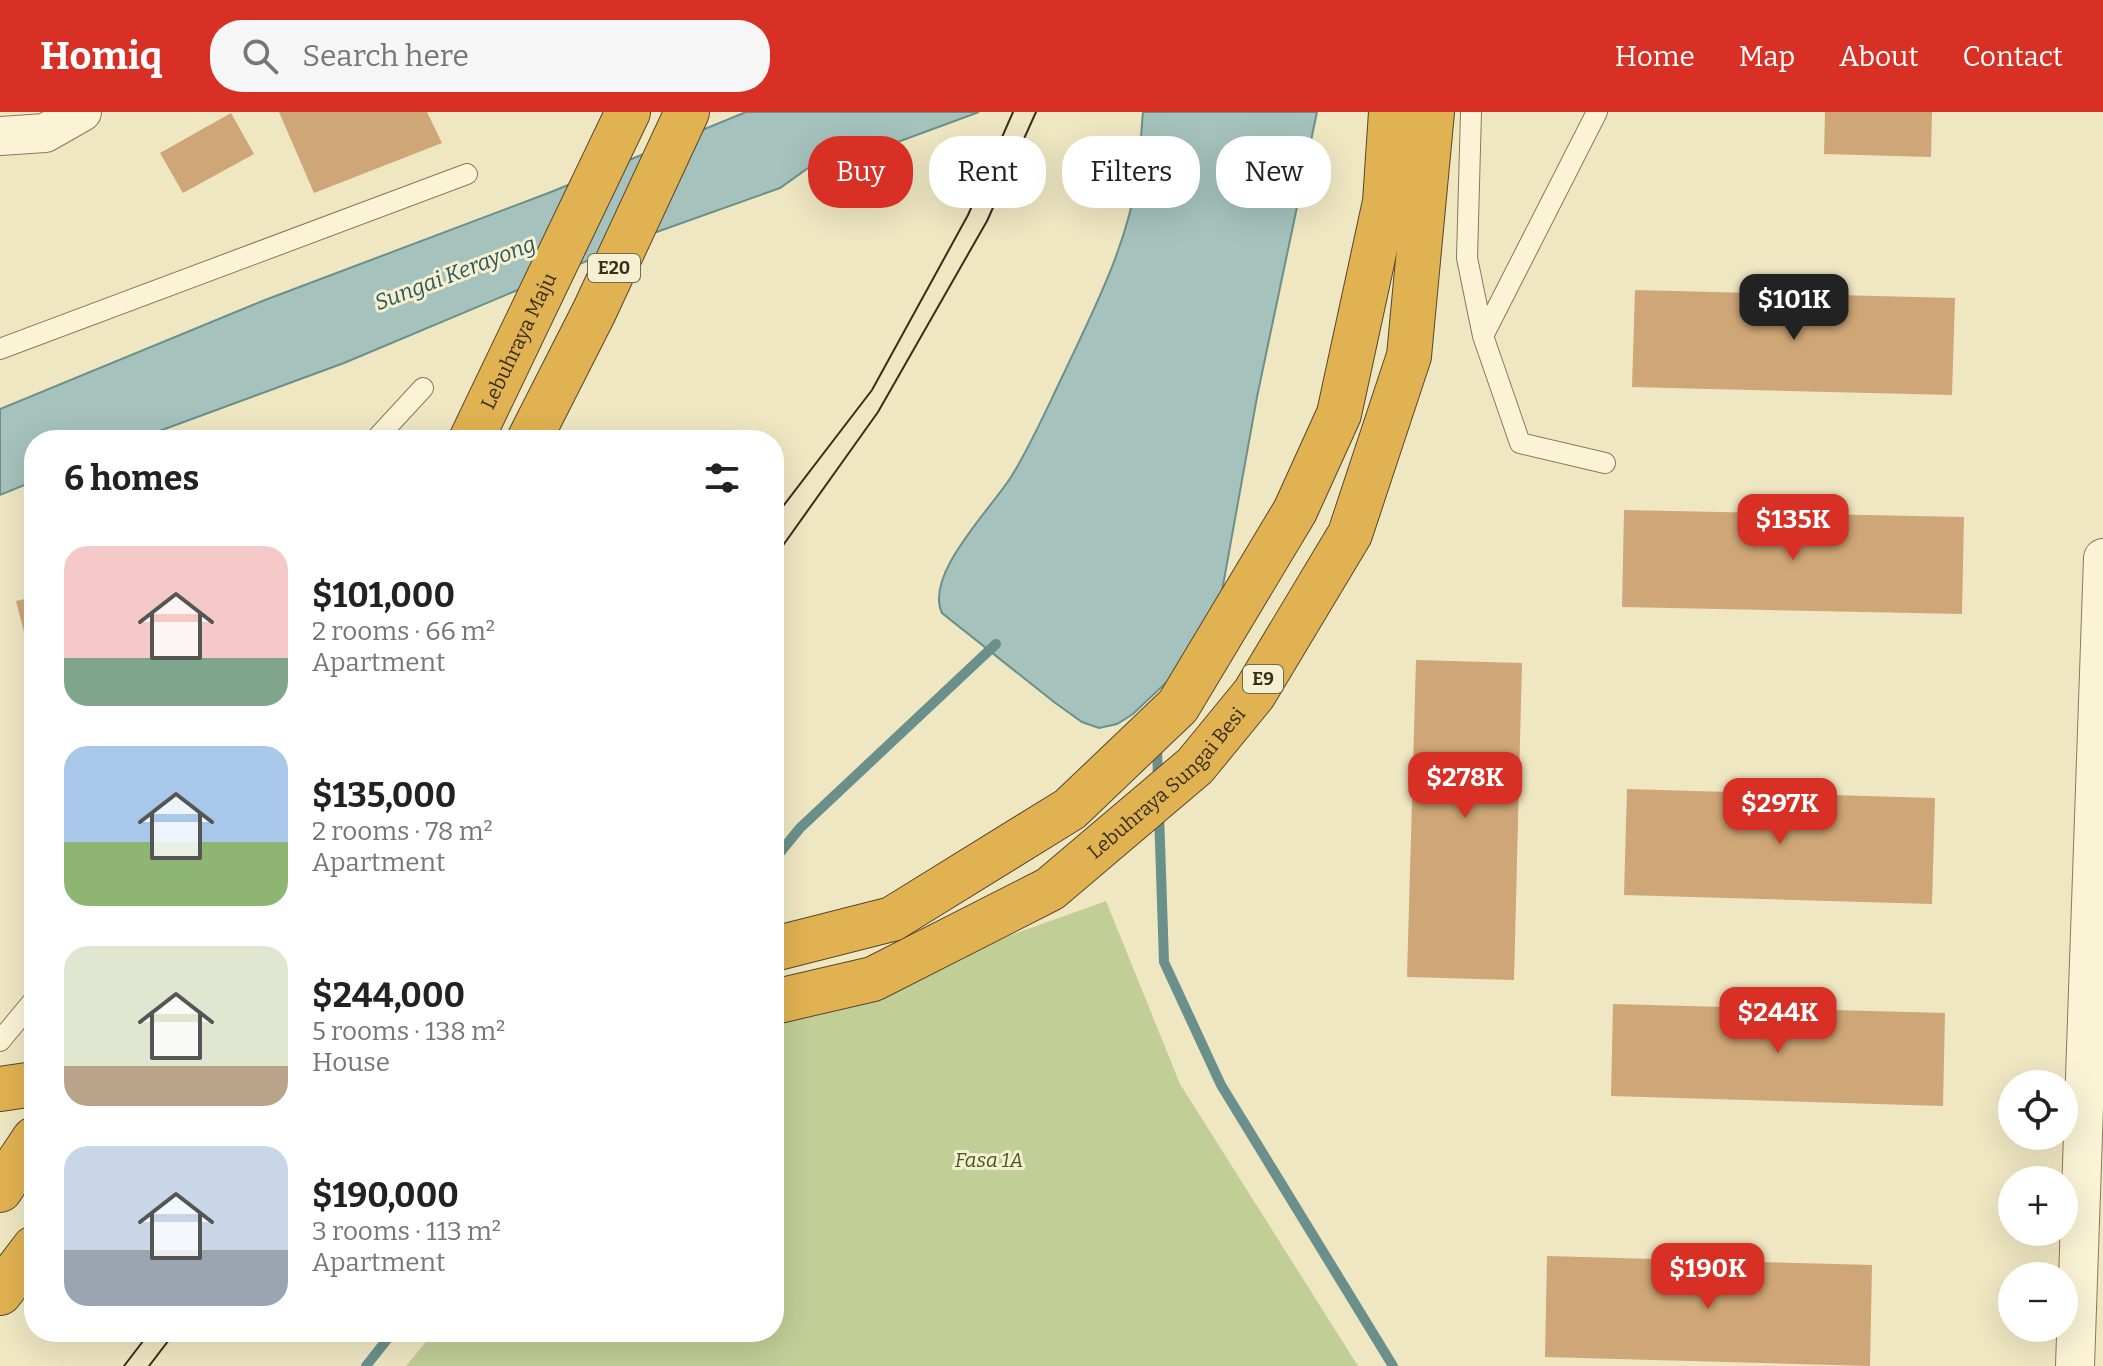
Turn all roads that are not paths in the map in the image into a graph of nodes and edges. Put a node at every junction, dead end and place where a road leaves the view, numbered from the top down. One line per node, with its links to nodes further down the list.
1 (82, 112): 8 (street)
2 (628, 112): 14 (highway, Lebuhraya Maju / E20)
3 (687, 112): 15 (highway, E20)
4 (1391, 112): 18 (highway)
5 (1432, 112): 19 (highway, Lebuhraya Sungai Besi / E9)
6 (1471, 112): 10 (lane)
7 (1597, 112): 10 (lane)
8 (0, 136)
9 (467, 174): 11 (lane)
10 (1483, 336): 16 (lane)
11 (0, 349)
12 (423, 388): 13 (lane)
13 (384, 430)
14 (475, 430)
15 (534, 430)
16 (1605, 463)
17 (2103, 558): 30 (street)
18 (784, 946)
19 (784, 1000)
20 (24, 1012): 21 (lane)
21 (0, 1041)
22 (24, 1085): 23 (highway)
23 (0, 1089)
24 (24, 1128): 25 (highway)
25 (0, 1132)
26 (24, 1154): 27 (highway)
27 (0, 1190)
28 (24, 1261): 29 (highway)
29 (0, 1293)
30 (2075, 1366)

